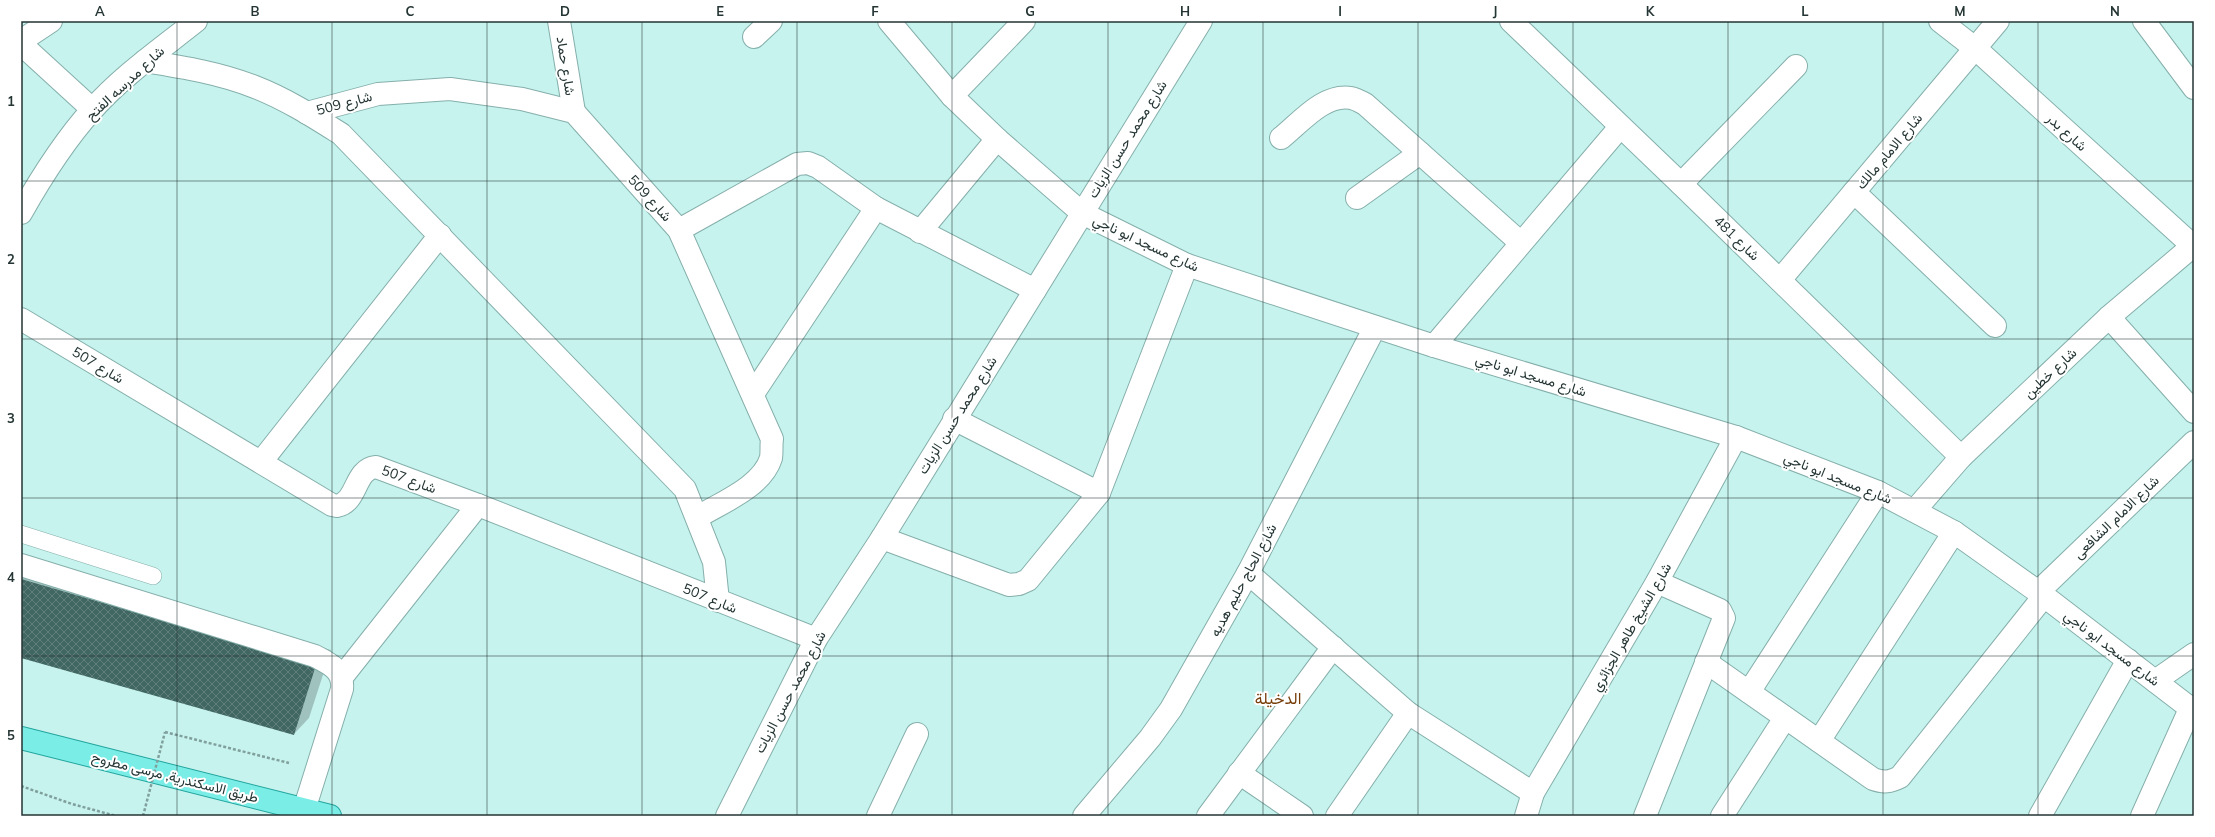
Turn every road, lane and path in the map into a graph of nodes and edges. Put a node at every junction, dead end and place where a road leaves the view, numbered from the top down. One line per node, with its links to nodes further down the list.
1 (51, 21): 13 (street)
2 (196, 21): 15 (street, شارع مدرسه الفتح)
3 (559, 21): 20 (street, شارع حماد)
4 (771, 21): 12 (street)
5 (889, 21): 18 (street, شارع مسجد ابو ناجي)
6 (1024, 21): 18 (street)
7 (1201, 21): 31 (street, شارع محمد حسن الزيات)
8 (1511, 21): 22 (street, شارع 481)
9 (1940, 21): 14 (street, شارع بدر)
10 (1998, 21): 14 (street, شارع الامام مالك)
11 (2144, 21): 17 (street)
12 (754, 37)
13 (21, 42): 19 (street)
14 (1976, 49): 27 (street, شارع الامام مالك); 36 (street, شارع بدر)
15 (145, 61): 19 (street, شارع مدرسه الفتح); 21 (street)
16 (1796, 66): 26 (street)
17 (2194, 88)
18 (952, 96): 24 (street, شارع مسجد ابو ناجي)
19 (92, 109): 30 (street, شارع مدرسه الفتح)
20 (574, 112): 21 (street, شارع 509); 32 (street, شارع 509)
21 (307, 113): 34 (street)
22 (1620, 127): 26 (street, شارع 481); 35 (street)
23 (1281, 138): 25 (street)
24 (998, 139): 31 (street, شارع مسجد ابو ناجي); 33 (street)
25 (1420, 153): 28 (street); 35 (street)
26 (1681, 184): 38 (street, شارع 481)
27 (1854, 192): 38 (street, شارع الامام مالك); 42 (street)
28 (1357, 198)
29 (876, 208): 32 (street); 33 (street); 45 (street)
30 (21, 212)
31 (1082, 213): 37 (street, شارع مسجد ابو ناجي); 39 (street, شارع محمد حسن الزيات)
32 (679, 230): 45 (street, شارع 509)
33 (920, 232): 39 (street)
34 (440, 235): 51 (street); 56 (street)
35 (1521, 243): 44 (street)
36 (2193, 245): 40 (street, شارع خطين)
37 (1187, 265): 43 (street, شارع مسجد ابو ناجي); 52 (street)
38 (1780, 280): 50 (street, شارع 481)
39 (1035, 290): 47 (street, شارع محمد حسن الزيات)
40 (2109, 317): 46 (street); 50 (street, شارع خطين)
41 (21, 319): 51 (street, شارع 507)
42 (1995, 326)
43 (1375, 327): 44 (street, شارع مسجد ابو ناجي); 61 (street, شارع الحاج حليم هديه)
44 (1434, 346): 48 (street, شارع مسجد ابو ناجي)
45 (753, 394): 56 (street, شارع 509)
46 (2194, 412)
47 (954, 419): 52 (street); 59 (street, شارع محمد حسن الزيات)
48 (1736, 437): 53 (street, شارع مسجد ابو ناجي); 63 (street, شارع الشيخ طاهر الجزائري)
49 (2194, 442): 64 (street, شارع الامام الشافعى)
50 (1961, 457): 55 (street, شارع خطين)
51 (261, 462): 54 (street, شارع 507)
52 (1099, 492): 59 (street)
53 (1878, 492): 55 (street, شارع مسجد ابو ناجي); 73 (street)
54 (478, 505): 65 (street, شارع 507); 71 (street)
55 (1915, 510): 57 (street, شارع مسجد ابو ناجي)
56 (698, 517): 65 (street)
57 (1954, 532): 64 (street, شارع مسجد ابو ناجي); 79 (street)
58 (21, 534): 62 (lane)
59 (882, 538): 66 (street, شارع محمد حسن الزيات)
60 (21, 565): 71 (street)
61 (1248, 573): 67 (street); 91 (street, شارع الحاج حليم هديه)
62 (153, 576)
63 (1657, 582): 70 (street); 83 (street, شارع الشيخ طاهر الجزائري)
64 (2041, 594): 69 (street, شارع مسجد ابو ناجي); 79 (street, شارع الامام الشافعى)
65 (718, 601): 66 (street, شارع 507)
66 (816, 639): 89 (street, شارع محمد حسن الزيات)
67 (1333, 647): 75 (street); 81 (street)
68 (2194, 654): 72 (street)
69 (2128, 660): 72 (street, شارع مسجد ابو ناجي); 98 (street)
70 (1706, 662): 73 (street, شارع الامام الشافعى); 96 (street)
71 (342, 677): 80 (street)
72 (2154, 681): 74 (street, شارع مسجد ابو ناجي)
73 (1749, 692): 76 (street, شارع الامام الشافعى)
74 (2192, 710): 99 (street)
75 (1408, 713): 83 (street); 94 (street)
76 (1785, 718): 79 (street, شارع الامام الشافعى); 97 (street)
77 (917, 734): 90 (street)
78 (21, 738): 84 (main road, طريق الاسكندرية, مرسى مطروح)
79 (1819, 741)
80 (316, 770): 85 (street); 87 (path, bridge)
81 (1239, 773): 92 (street); 93 (street)
82 (21, 786): 86 (path)
83 (1533, 793): 95 (street, شارع الشيخ طاهر الجزائري)
84 (278, 810): 85 (main road, طريق الاسكندرية, مرسى مطروح)
85 (304, 810): 88 (main road, طريق الاسكندرية, مرسى مطروح)
86 (116, 816)
87 (143, 816)
88 (330, 816)
89 (727, 816)
90 (878, 816)
91 (1084, 816)
92 (1208, 816)
93 (1302, 816)
94 (1337, 816)
95 (1526, 816)
96 (1645, 816)
97 (1722, 816)
98 (2040, 816)
99 (2142, 816)

